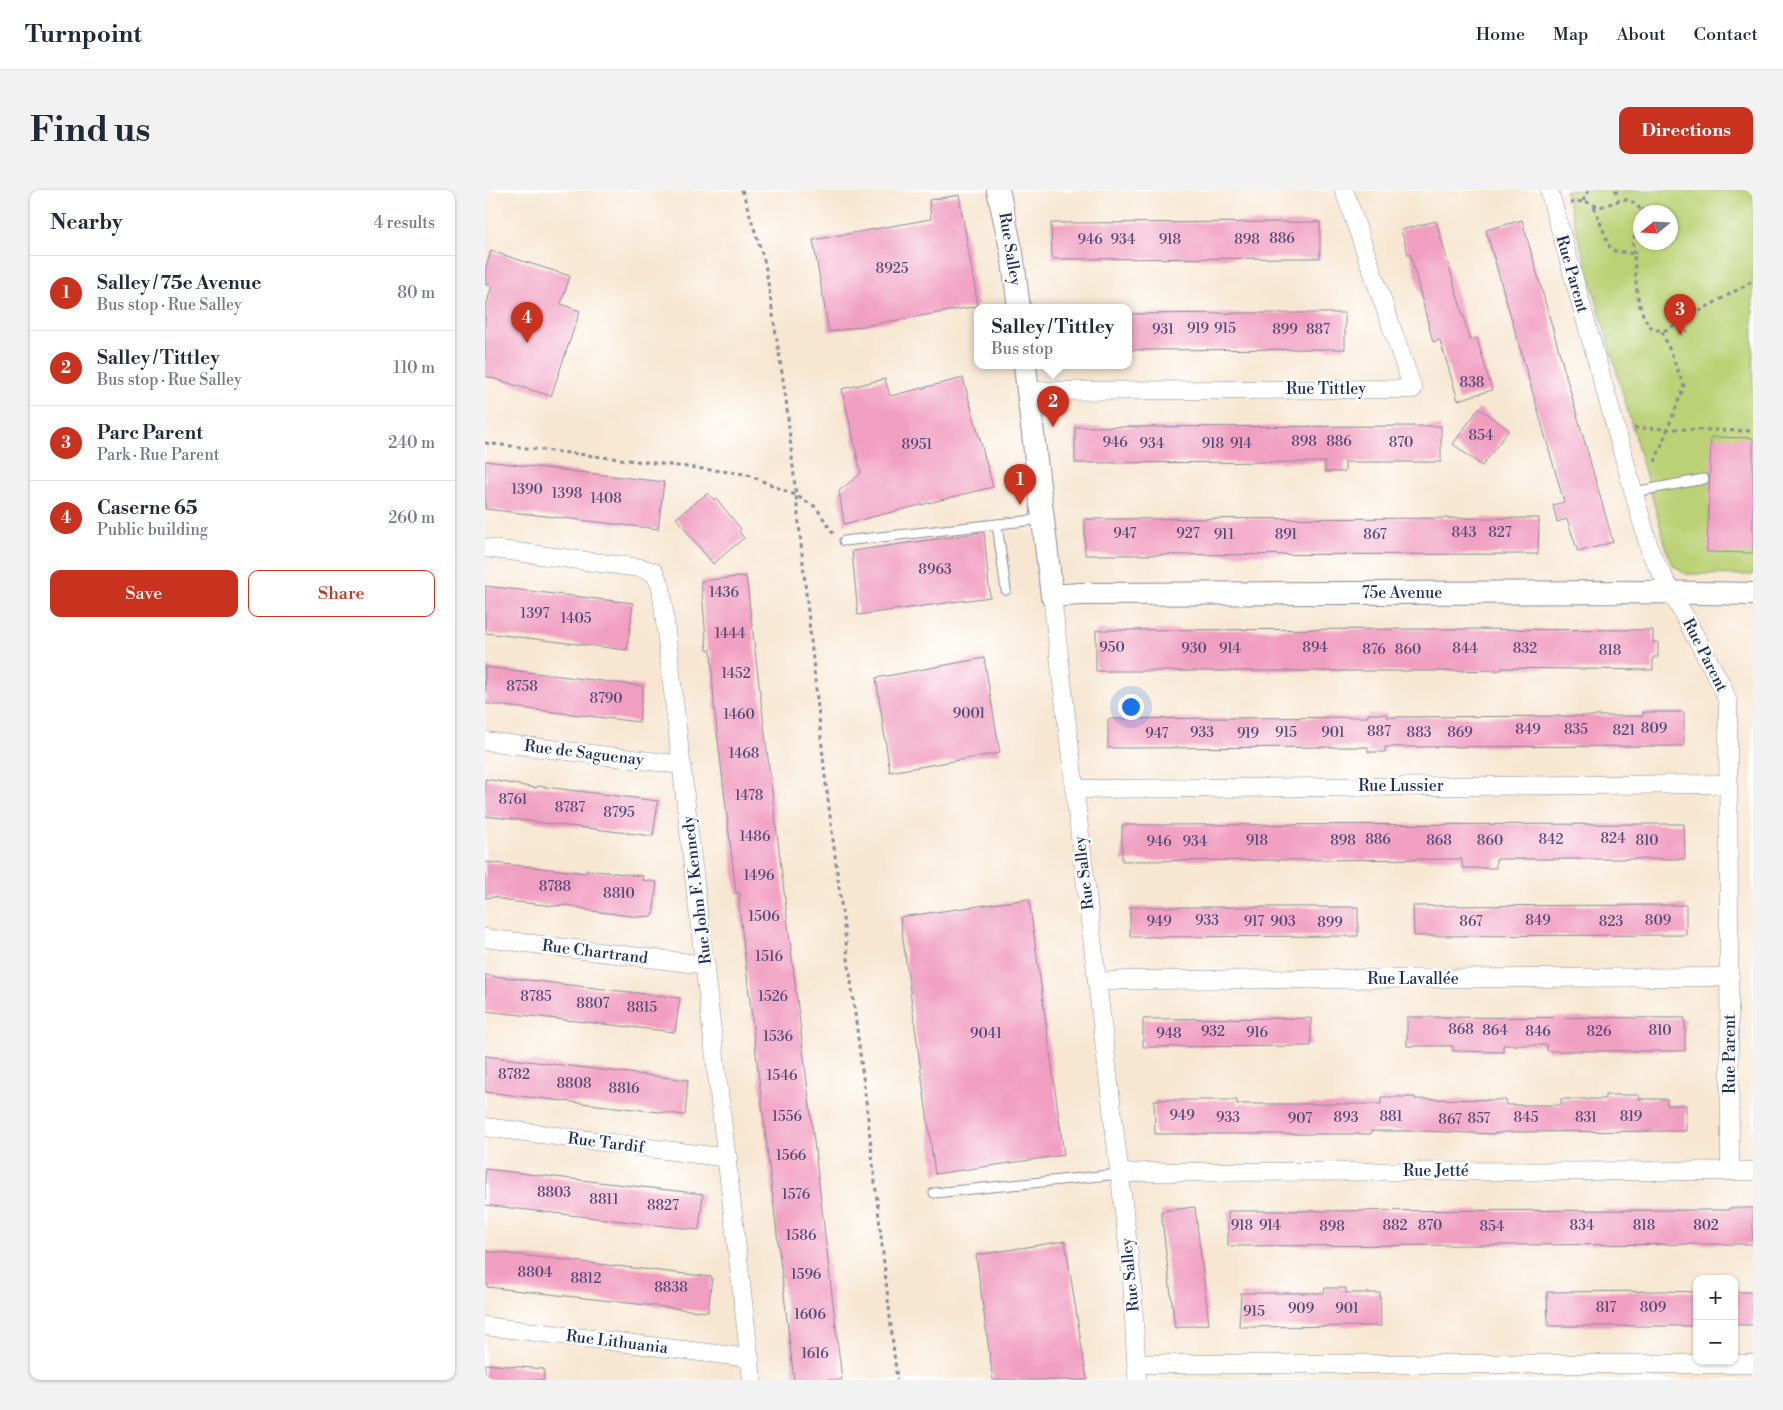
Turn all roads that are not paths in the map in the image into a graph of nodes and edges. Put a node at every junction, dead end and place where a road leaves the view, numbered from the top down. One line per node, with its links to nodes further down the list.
1 (999, 190): 4 (street, Rue Salley)
2 (1344, 190): 6 (street, Rue Tittley)
3 (1549, 190): 8 (street, Rue Parent)
4 (1018, 304)
5 (1025, 369): 6 (street, Rue Salley)
6 (1028, 391): 9 (street, Rue Salley)
7 (1704, 479): 8 (lane)
8 (1634, 492): 14 (street, Rue Parent)
9 (1043, 519): 10 (lane); 16 (street, Rue Salley)
10 (997, 524): 11 (lane); 13 (lane)
11 (844, 541)
12 (485, 548): 18 (street, Rue John F. Kennedy)
13 (1005, 590)
14 (1672, 592): 15 (street, 75e Avenue); 16 (street, 75e Avenue); 19 (street, Rue Parent)
15 (1753, 594)
16 (1052, 596): 20 (street, Rue Salley)
17 (485, 742): 18 (street, Rue de Saguenay)
18 (682, 765): 22 (street, Rue John F. Kennedy)
19 (1728, 784): 20 (street, Rue Lussier); 23 (street, Rue Parent)
20 (1074, 789): 24 (street, Rue Salley)
21 (485, 938): 22 (street, Rue Chartrand)
22 (706, 965): 26 (street, Rue John F. Kennedy)
23 (1730, 977): 24 (street, Rue Lavallée); 27 (street, Rue Parent)
24 (1097, 982): 29 (street, Rue Salley)
25 (485, 1127): 26 (street, Rue Tardif)
26 (728, 1158): 32 (street, Rue John F. Kennedy)
27 (1730, 1171): 28 (street, Rue Jetté); 29 (street, Rue Jetté)
28 (1753, 1171)
29 (1119, 1174): 30 (lane); 34 (street, Rue Salley)
30 (934, 1193)
31 (485, 1326): 32 (street, Rue Lithuania)
32 (749, 1358): 35 (street, Rue John F. Kennedy)
33 (1753, 1364): 34 (street)
34 (1137, 1372)
35 (752, 1380)

